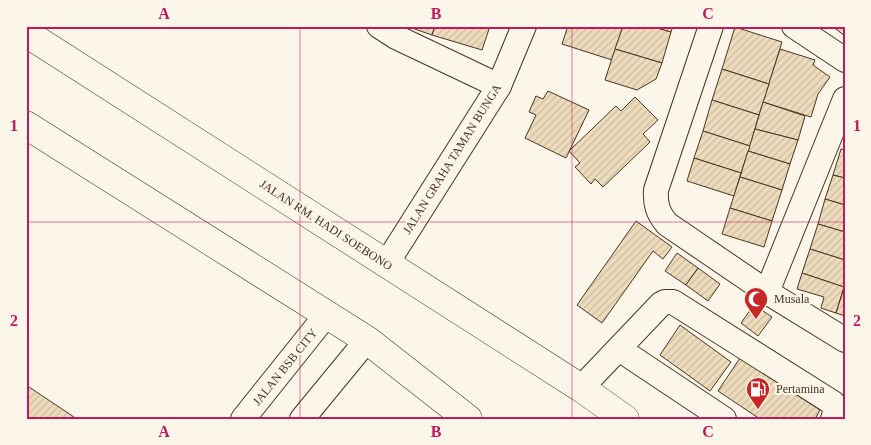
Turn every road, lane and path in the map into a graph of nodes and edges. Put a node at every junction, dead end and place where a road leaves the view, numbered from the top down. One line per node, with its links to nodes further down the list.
1 (379, 26): 7 (street)
2 (524, 26): 7 (street, JALAN GRAHA TAMAN BUNGA)
3 (712, 26): 11 (street)
4 (794, 26): 6 (street)
5 (26, 32): 10 (main road, JALAN RM. HADI SOEBONO)
6 (845, 60)
7 (499, 86): 10 (street, JALAN GRAHA TAMAN BUNGA)
8 (845, 99): 11 (street)
9 (26, 126): 12 (main road)
10 (387, 263): 16 (main road, JALAN RM. HADI SOEBONO)
11 (767, 292): 14 (street)
12 (327, 314): 13 (main road); 17 (street, JALAN BSB CITY)
13 (367, 340): 18 (street); 19 (main road)
14 (845, 340)
15 (619, 349): 16 (street); 21 (street); 22 (street)
16 (581, 388): 20 (main road, JALAN RM. HADI SOEBONO)
17 (243, 419)
18 (302, 419)
19 (468, 419)
20 (625, 419)
21 (724, 419)
22 (833, 419)

